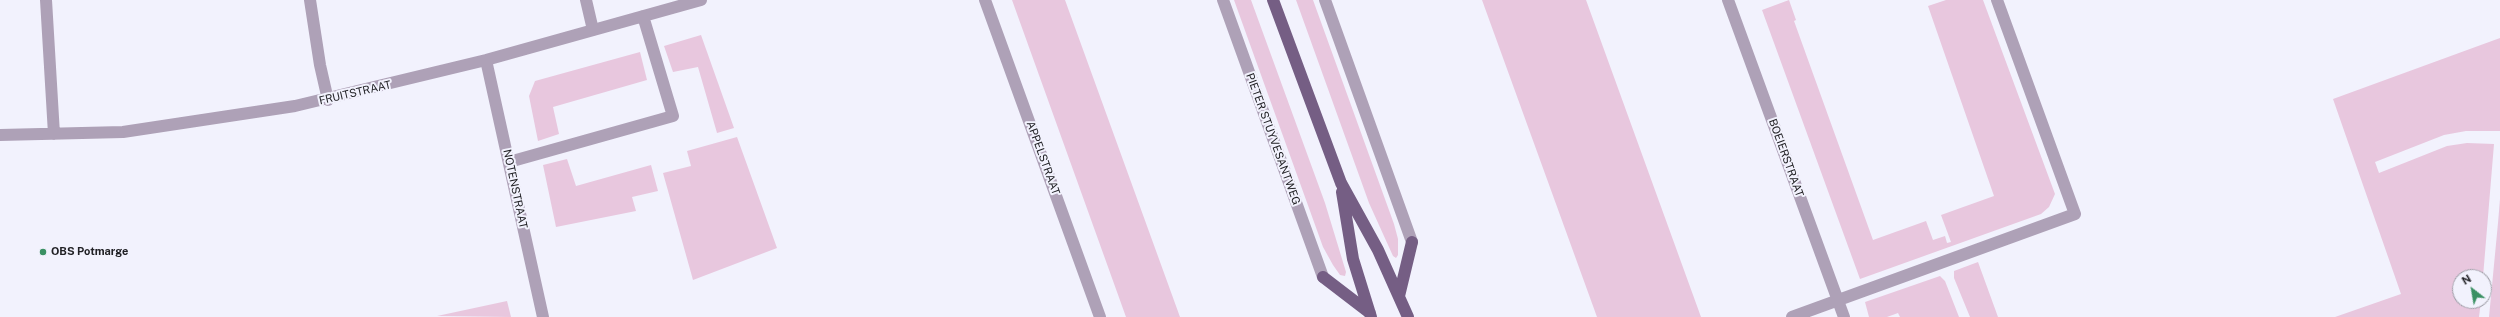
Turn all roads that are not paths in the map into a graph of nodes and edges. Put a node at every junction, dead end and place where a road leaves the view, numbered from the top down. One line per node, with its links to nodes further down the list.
1 (46, 0): 15 (street)
2 (310, 0): 14 (street)
3 (586, 0): 12 (street)
4 (701, 0): 11 (street, FRUITSTRAAT)
5 (986, 0): 25 (street, APPELSTRAAT)
6 (1223, 0): 20 (street, PIETER STUYVESANTWEG)
7 (1325, 0): 19 (street)
8 (1728, 0): 22 (street, BOEIERSTRAAT)
9 (1997, 0): 22 (street)
10 (1275, 1): 18 (main road)
11 (643, 16): 12 (street, FRUITSTRAAT); 17 (street)
12 (593, 30): 13 (street, FRUITSTRAAT)
13 (486, 60): 14 (street, FRUITSTRAAT); 17 (street, NOTENSTRAAT)
14 (328, 100): 15 (street, FRUITSTRAAT)
15 (54, 134): 16 (street, FRUITSTRAAT)
16 (0, 135)
17 (509, 162): 24 (street, NOTENSTRAAT)
18 (1341, 183): 21 (main road); 23 (main road)
19 (1412, 242): 21 (main road)
20 (1323, 277): 23 (main road)
21 (1399, 296): 26 (main road)
22 (1837, 299): 27 (street); 28 (street, BOEIERSTRAAT)
23 (1371, 315)
24 (543, 317)
25 (1100, 317)
26 (1408, 317)
27 (1792, 317)
28 (1844, 317)

